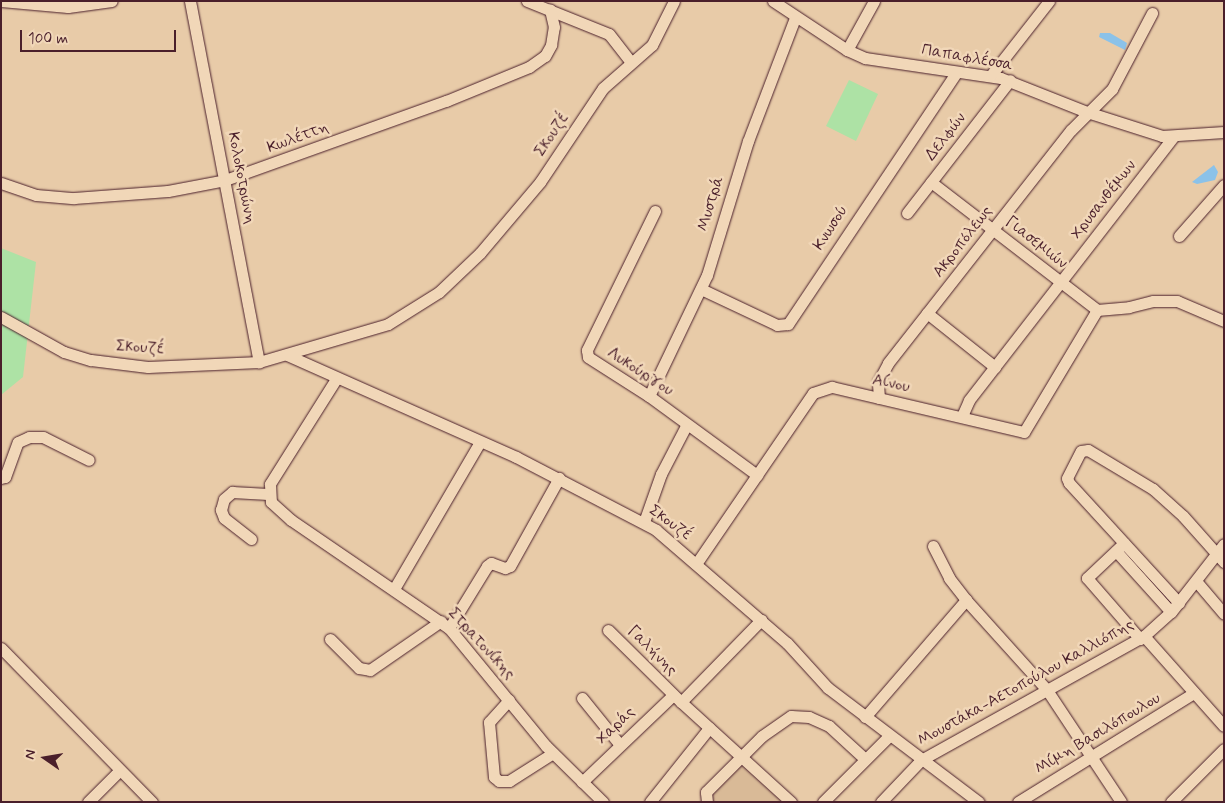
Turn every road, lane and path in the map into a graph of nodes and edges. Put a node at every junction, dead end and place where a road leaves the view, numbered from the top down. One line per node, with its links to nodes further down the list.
1 (1, 1): 2 (street)
2 (112, 1)
3 (190, 1): 20 (street, Κολοκοτρώνη)
4 (527, 1): 9 (street)
5 (674, 1): 13 (street, Σκουζέ)
6 (773, 1): 11 (street, Παπαφλέσσα)
7 (874, 1): 12 (street)
8 (1049, 1): 15 (street)
9 (550, 9): 13 (street); 20 (street, Κωλέττη)
10 (1152, 13): 17 (street, Ακροπόλεως)
11 (795, 18): 12 (street, Παπαφλέσσα); 29 (street, Μυστρά)
12 (847, 50): 14 (street, Παπαφλέσσα)
13 (630, 61): 34 (street, Σκουζέ)
14 (956, 72): 15 (street, Παπαφλέσσα); 29 (street, Κνωσού)
15 (991, 75): 16 (street, Παπαφλέσσα)
16 (1010, 80): 17 (street, Παπαφλέσσα); 21 (street, Δελφών)
17 (1087, 112): 19 (street, Παπαφλέσσα); 26 (street, Ακροπόλεως)
18 (1224, 132): 19 (street, Παπαφλέσσα)
19 (1174, 137): 28 (street, Χρυσανθέμων)
20 (225, 180): 22 (street, Κωλέττη); 35 (street, Κολοκοτρώνη)
21 (931, 182): 25 (street, Δελφών); 26 (street, Γιασεμιών)
22 (1, 184)
23 (1224, 185): 27 (street)
24 (655, 210): 38 (street, Λυκούργου)
25 (907, 213)
26 (993, 230): 28 (street, Γιασεμιών); 31 (street, Ακροπόλεως)
27 (1179, 236)
28 (1059, 282): 30 (street, Γιασεμιών); 36 (street, Χρυσανθέμων)
29 (701, 289): 38 (street, Μυστρά)
30 (1097, 310): 33 (street); 40 (street, Αίνου)
31 (927, 313): 36 (street); 39 (street, Ακροπόλεως)
32 (1, 317): 35 (street, Σκουζέ)
33 (1224, 321)
34 (287, 355): 35 (street, Σκουζέ); 37 (street, Σκουζέ)
35 (259, 362)
36 (995, 367): 40 (street, Χρυσανθέμων)
37 (336, 379): 42 (street, Σκουζέ); 47 (street)
38 (649, 396): 41 (street, Λυκούργου)
39 (878, 398): 40 (street, Αίνου); 44 (street, Αίνου)
40 (962, 416)
41 (687, 424): 44 (street, Λυκούργου); 48 (street)
42 (480, 442): 46 (street, Σκουζέ); 55 (street)
43 (89, 460): 45 (street)
44 (757, 475): 53 (street, Αίνου)
45 (1, 478)
46 (559, 478): 48 (street, Σκουζέ); 61 (street)
47 (268, 494): 49 (street); 55 (street, Στρατονίκης)
48 (644, 522): 53 (street, Σκουζέ)
49 (251, 538)
50 (933, 546): 56 (street)
51 (1120, 547): 52 (street); 57 (street); 58 (street); 63 (street)
52 (1221, 553): 54 (street, Μουστάκα-Αετοπούλου Καλλιόπης)
53 (696, 564): 60 (street, Σκουζέ)
54 (1196, 581): 57 (street, Μουστάκα-Αετοπούλου Καλλιόπης); 59 (street)
55 (394, 589): 61 (street, Στρατονίκης)
56 (966, 600): 66 (street); 71 (street)
57 (1179, 603): 58 (street, Μουστάκα-Αετοπούλου Καλλιόπης)
58 (1171, 612): 63 (street, Μουστάκα-Αετοπούλου Καλλιόπης)
59 (1224, 614)
60 (761, 620): 69 (street, Χαράς); 71 (street, Σκουζέ)
61 (445, 625): 64 (street); 70 (street, Στρατονίκης)
62 (608, 630): 69 (street, Γαλήνης)
63 (1142, 638): 66 (street, Μουστάκα-Αετοπούλου Καλλιόπης); 67 (street)
64 (330, 639)
65 (1, 648): 82 (street)
66 (1047, 690): 79 (street); 81 (street, Μουστάκα-Αετοπούλου Καλλιόπης)
67 (1194, 693): 72 (street); 79 (street, Μίμη Βασιλόπουλου)
68 (582, 698): 75 (street)
69 (677, 698): 73 (street, Γαλήνης); 75 (street, Χαράς)
70 (509, 700): 77 (street, Στρατονίκης); 77 (street)
71 (865, 717): 74 (street, Σκουζέ)
72 (1224, 726)
73 (709, 728): 78 (street, Γαλήνης); 89 (street)
74 (889, 736): 80 (street); 81 (street, Σκουζέ)
75 (620, 745): 83 (street, Χαράς)
76 (1224, 749): 95 (street)
77 (554, 753): 83 (street, Στρατονίκης)
78 (741, 756): 80 (street); 84 (street); 90 (street, Γαλήνης)
79 (1090, 758): 85 (street); 94 (street, Μίμη Βασιλόπουλου)
80 (865, 759): 91 (street)
81 (921, 760): 92 (street, Μουστάκα-Αετοπούλου Καλλιόπης); 93 (street, Σκουζέ)
82 (119, 771): 86 (street); 87 (street)
83 (582, 782): 88 (street, Στρατονίκης)
84 (706, 800)
85 (1117, 800)
86 (88, 802)
87 (152, 802)
88 (603, 802)
89 (650, 802)
90 (791, 802)
91 (822, 802)
92 (881, 802)
93 (979, 802)
94 (1018, 802)
95 (1171, 802)

